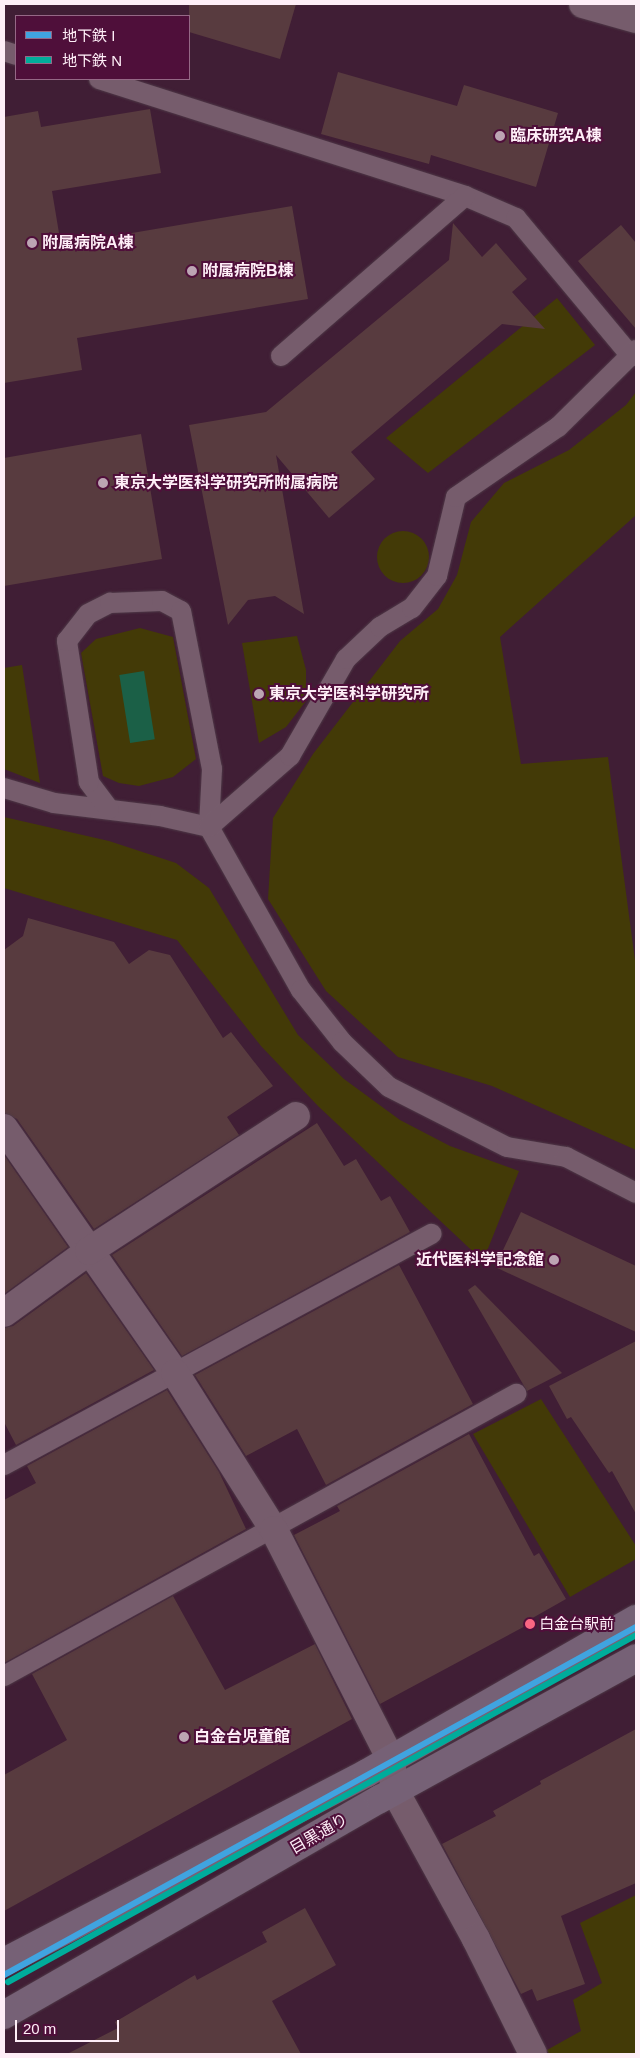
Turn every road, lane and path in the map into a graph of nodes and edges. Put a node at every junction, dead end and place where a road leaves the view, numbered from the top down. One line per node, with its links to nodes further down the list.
1 (583, 4): 2 (street)
2 (636, 19)
3 (102, 80): 4 (lane)
4 (464, 196): 5 (lane); 6 (lane)
5 (634, 353): 9 (lane)
6 (281, 356)
7 (4, 788): 8 (lane)
8 (109, 809): 9 (lane); 9 (lane)
9 (209, 827): 12 (lane)
10 (296, 1116): 14 (street)
11 (4, 1128): 14 (street)
12 (636, 1193)
13 (432, 1234): 16 (lane)
14 (89, 1251): 15 (street); 16 (street)
15 (4, 1313)
16 (175, 1373): 18 (lane); 19 (street)
17 (516, 1394): 19 (lane)
18 (4, 1464)
19 (274, 1530): 22 (lane); 23 (street)
20 (636, 1620): 23 (main road, 目黒通り)
21 (636, 1658): 24 (main road, 目黒通り)
22 (4, 1676)
23 (391, 1760): 24 (street); 25 (main road, 目黒通り)
24 (395, 1790): 26 (main road, 目黒通り); 27 (street)
25 (4, 1962)
26 (4, 2015)
27 (533, 2054)

